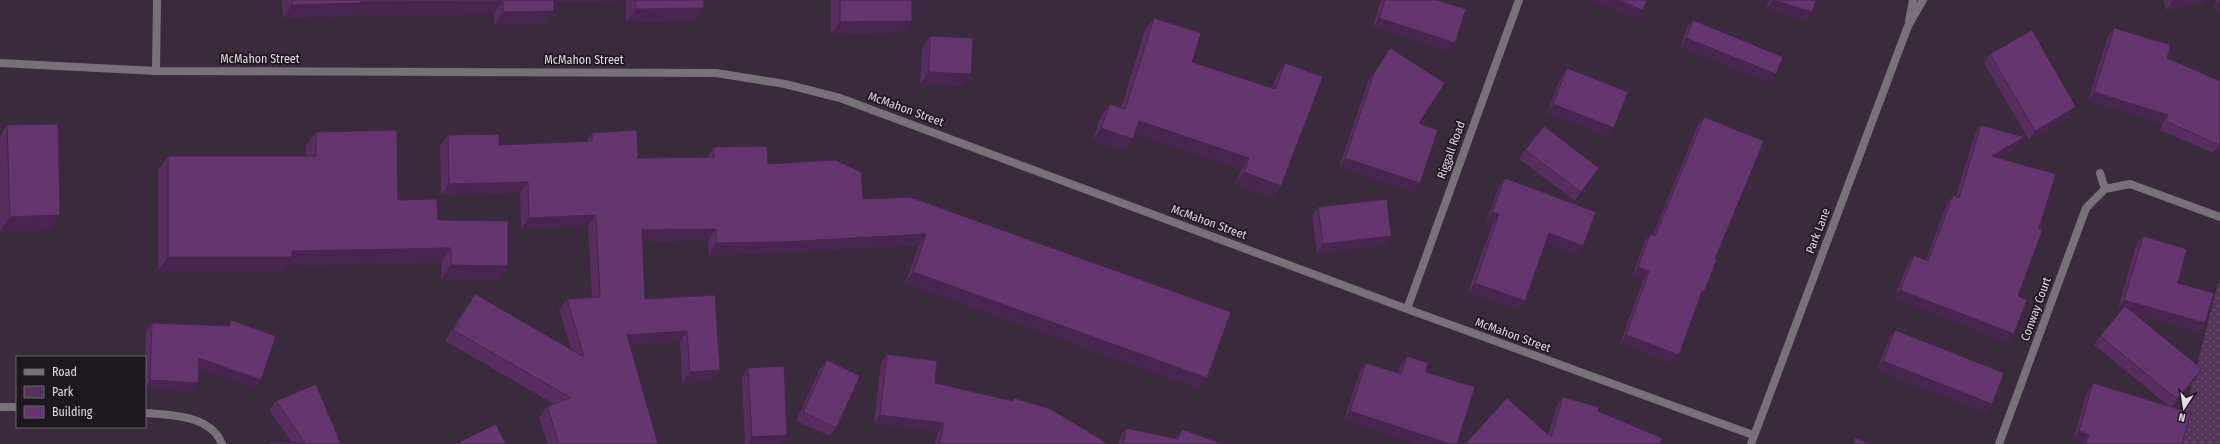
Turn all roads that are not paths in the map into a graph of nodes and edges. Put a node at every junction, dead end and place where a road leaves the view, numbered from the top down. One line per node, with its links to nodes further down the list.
1 (157, 0): 7 (street)
2 (1519, 0): 11 (street, Riggall Road)
3 (1913, 0): 5 (street, Park Lane)
4 (1923, 0): 5 (street, Park Lane)
5 (1908, 26): 15 (street, Park Lane)
6 (0, 63): 7 (street, McMahon Street)
7 (156, 70): 11 (street, McMahon Street)
8 (2100, 173): 9 (street)
9 (2105, 189): 10 (street); 18 (street, Conway Court)
10 (2220, 217)
11 (1406, 308): 15 (street, McMahon Street)
12 (0, 407): 13 (street)
13 (16, 408)
14 (146, 413): 16 (street)
15 (1753, 435): 17 (street, Park Lane)
16 (222, 444)
17 (1751, 444)
18 (1999, 444)

